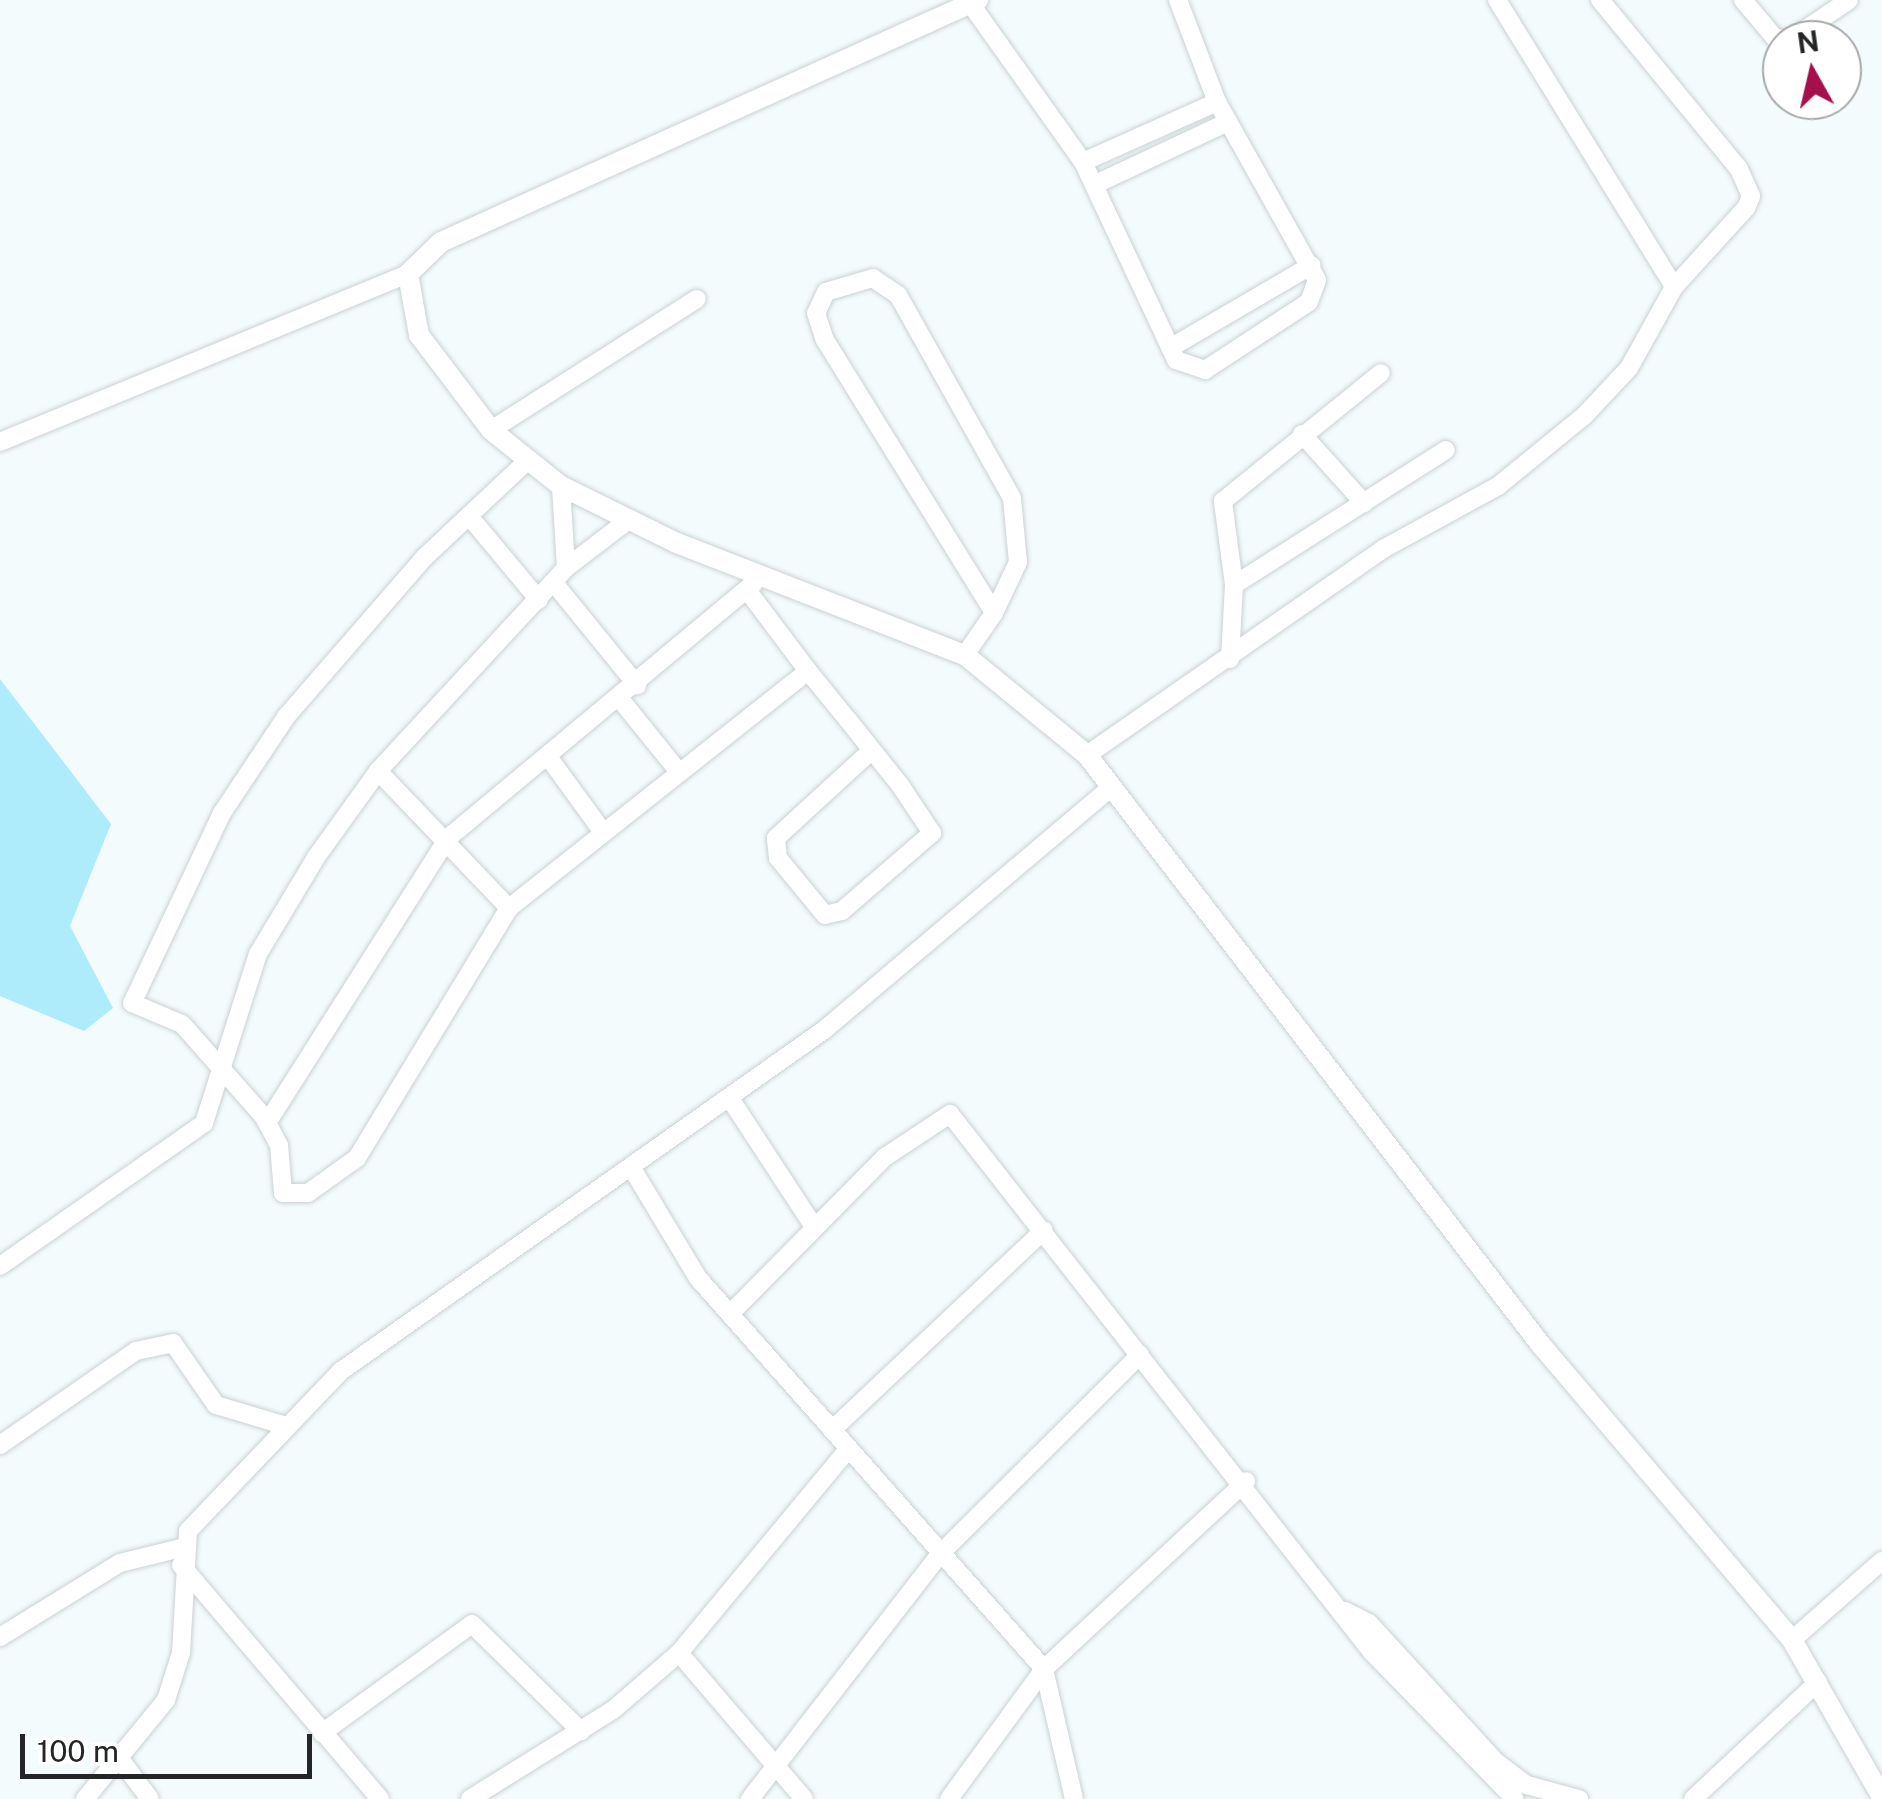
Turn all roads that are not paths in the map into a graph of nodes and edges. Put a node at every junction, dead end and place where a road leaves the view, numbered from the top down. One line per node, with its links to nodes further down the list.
1 (1178, 0): 9 (street)
2 (1497, 0): 15 (street)
3 (1600, 0): 15 (street)
4 (1743, 0): 8 (street)
5 (1849, 0): 7 (street)
6 (974, 2): 11 (street); 14 (street)
7 (1819, 20)
8 (1762, 23)
9 (1217, 102): 10 (street); 11 (street)
10 (1228, 122): 12 (street); 13 (street)
11 (1083, 162): 12 (street)
12 (1096, 184): 17 (street)
13 (1312, 265): 17 (street); 17 (street)
14 (408, 274): 19 (street); 21 (street)
15 (1674, 287): 35 (street)
16 (697, 299): 19 (street)
17 (1170, 348)
18 (1381, 373): 20 (street)
19 (491, 430): 23 (street)
20 (1302, 434): 25 (street); 31 (street)
21 (0, 442)
22 (1446, 450): 25 (street)
23 (525, 463): 24 (street); 26 (street)
24 (561, 486): 27 (street); 28 (street)
25 (1364, 502): 31 (street)
26 (470, 516): 32 (street); 48 (street)
27 (627, 521): 28 (street); 30 (street)
28 (566, 568): 29 (street)
29 (554, 583): 32 (street); 37 (street)
30 (755, 583): 34 (street); 36 (street); 37 (street)
31 (1234, 586): 35 (street)
32 (539, 600): 42 (street)
33 (994, 613): 33 (street); 34 (street)
34 (965, 654): 40 (street)
35 (1230, 659): 40 (street)
36 (808, 672): 39 (street); 43 (street)
37 (637, 685): 38 (street)
38 (620, 699): 41 (street); 43 (street)
39 (872, 750): 39 (street)
40 (1087, 755): 44 (street)
41 (549, 758): 45 (street); 46 (street)
42 (378, 772): 46 (street); 48 (street)
43 (680, 772): 45 (street)
44 (1112, 787): 49 (street); 66 (street)
45 (603, 832): 47 (street)
46 (448, 838): 47 (street); 50 (street)
47 (509, 908): 50 (street)
48 (225, 1073): 50 (street); 54 (street)
49 (730, 1100): 51 (street); 52 (street)
50 (267, 1123)
51 (633, 1170): 55 (street); 57 (street)
52 (814, 1227): 53 (street); 55 (street)
53 (1044, 1230): 56 (street); 58 (street)
54 (0, 1266)
55 (730, 1314): 58 (street)
56 (1140, 1355): 61 (street); 62 (street)
57 (286, 1426): 59 (street); 63 (street)
58 (832, 1430): 60 (street)
59 (0, 1445)
60 (848, 1448): 62 (street); 67 (street)
61 (1246, 1481): 68 (street); 73 (street)
62 (941, 1553): 68 (street); 74 (street)
63 (183, 1556): 65 (street); 71 (street); 72 (street)
64 (1882, 1561): 66 (street)
65 (0, 1637)
66 (1792, 1640): 69 (street)
67 (679, 1653): 70 (street); 74 (street)
68 (1044, 1670): 82 (street); 83 (street)
69 (1818, 1682): 75 (street); 86 (street)
70 (581, 1731): 71 (street); 79 (street)
71 (322, 1732): 78 (street)
72 (122, 1762): 76 (street); 77 (street)
73 (1490, 1767): 84 (street); 85 (street)
74 (780, 1770): 80 (street); 81 (street)
75 (1882, 1796)
76 (86, 1799)
77 (150, 1799)
78 (380, 1799)
79 (470, 1799)
80 (750, 1799)
81 (804, 1799)
82 (948, 1799)
83 (1074, 1799)
84 (1515, 1799)
85 (1579, 1799)
86 (1693, 1799)

